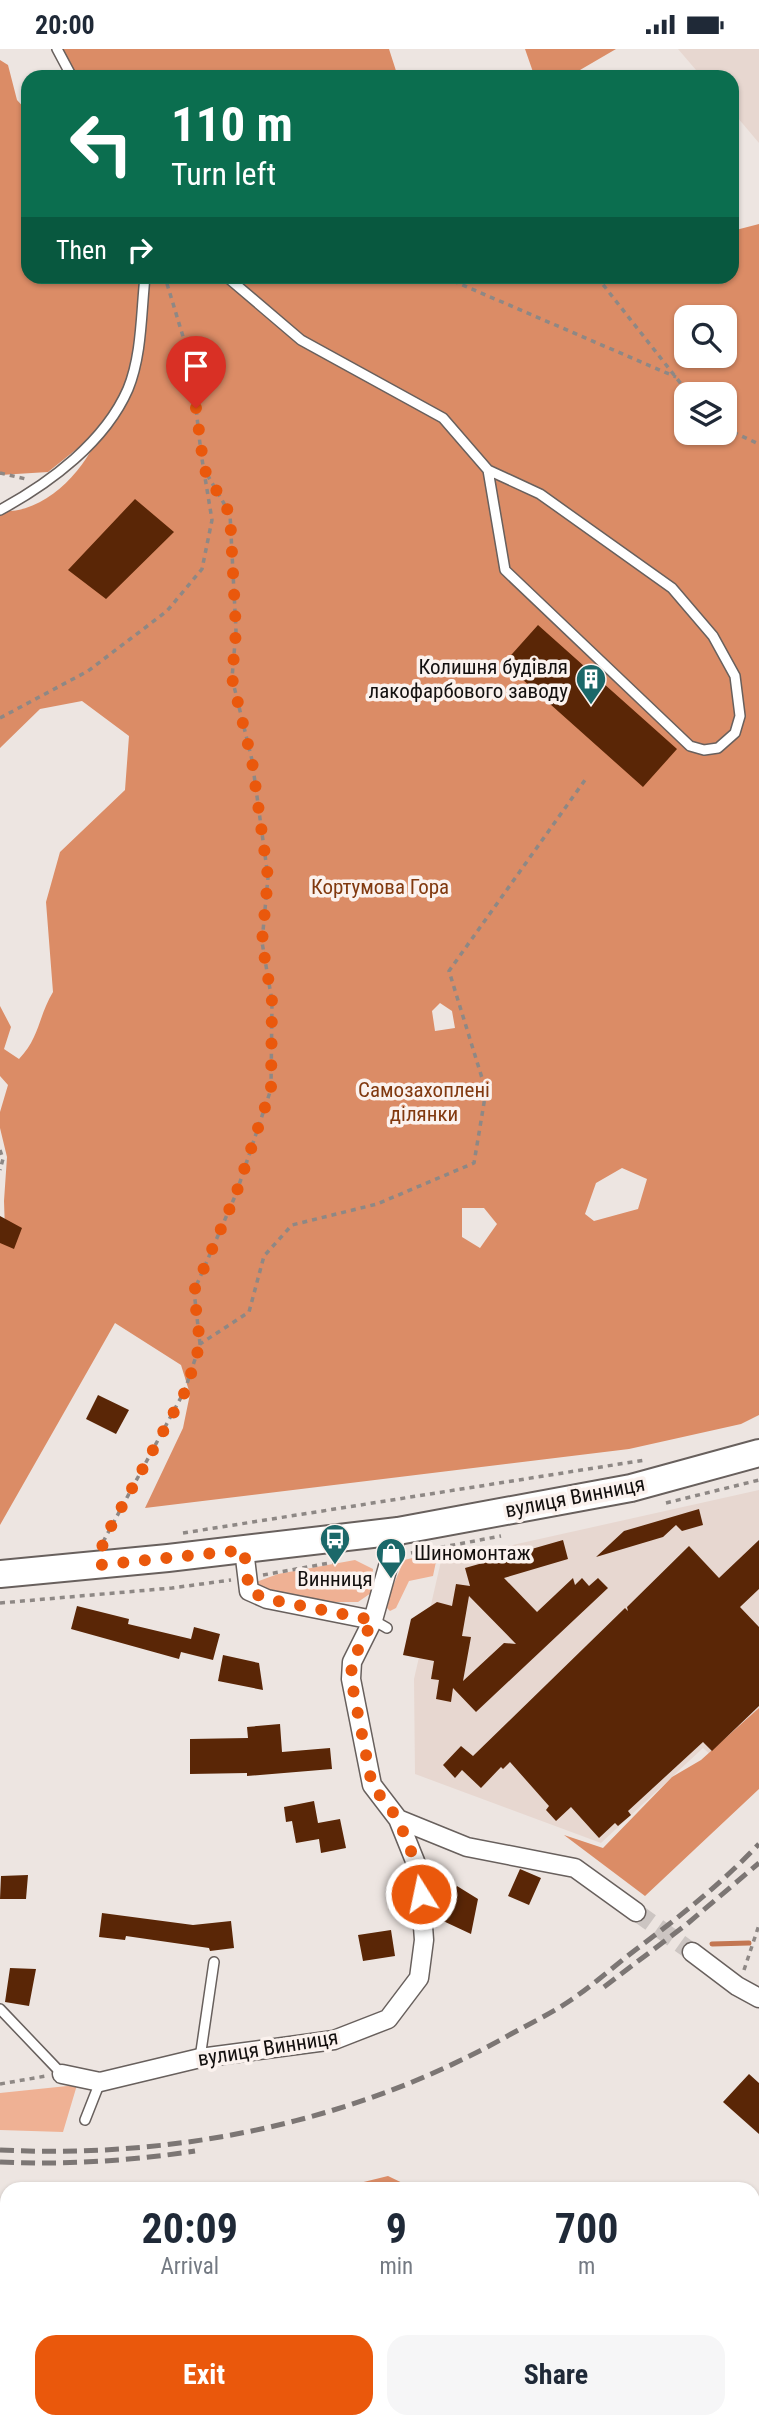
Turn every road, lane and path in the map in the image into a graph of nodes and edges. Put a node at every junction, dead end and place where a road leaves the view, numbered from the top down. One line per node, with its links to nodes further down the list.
1 (57, 49): 2 (lane)
2 (68, 70)
3 (144, 284): 15 (lane)
4 (167, 284): 12 (path)
5 (235, 284): 13 (lane)
6 (460, 284): 8 (path)
7 (603, 284): 8 (path)
8 (676, 377): 9 (path)
9 (680, 382)
10 (737, 434): 11 (path)
11 (759, 444)
12 (204, 469): 17 (path); 21 (path)
13 (488, 470): 13 (lane)
14 (0, 473): 15 (path)
15 (45, 484): 16 (lane)
16 (0, 510)
17 (0, 718)
18 (585, 780): 21 (path)
19 (0, 1150): 20 (path)
20 (0, 1170)
21 (200, 1344): 28 (path)
22 (755, 1455): 24 (main road, вулиця Винниця)
23 (654, 1457): 25 (path)
24 (398, 1531): 26 (main road, вулиця Винниця); 32 (street, вулиця Винниця)
25 (177, 1534)
26 (244, 1550): 28 (main road, вулиця Винниця); 30 (street)
27 (348, 1560): 30 (path)
28 (100, 1565): 29 (main road, вулиця Винниця)
29 (0, 1574)
30 (246, 1578): 31 (path); 32 (street)
31 (0, 1603)
32 (380, 1624): 33 (street, вулиця Винниця)
33 (398, 1819): 34 (street); 41 (street, вулиця Винниця)
34 (636, 1912)
35 (759, 1925): 38 (path)
36 (692, 1952): 38 (street)
37 (214, 1962): 41 (lane)
38 (737, 1986): 39 (street)
39 (759, 1998)
40 (0, 2009): 42 (lane)
41 (200, 2059): 43 (street, вулиця Винниця)
42 (62, 2074): 43 (street, вулиця Винниця); 44 (path)
43 (100, 2082): 45 (lane)
44 (0, 2084)
45 (85, 2120)

